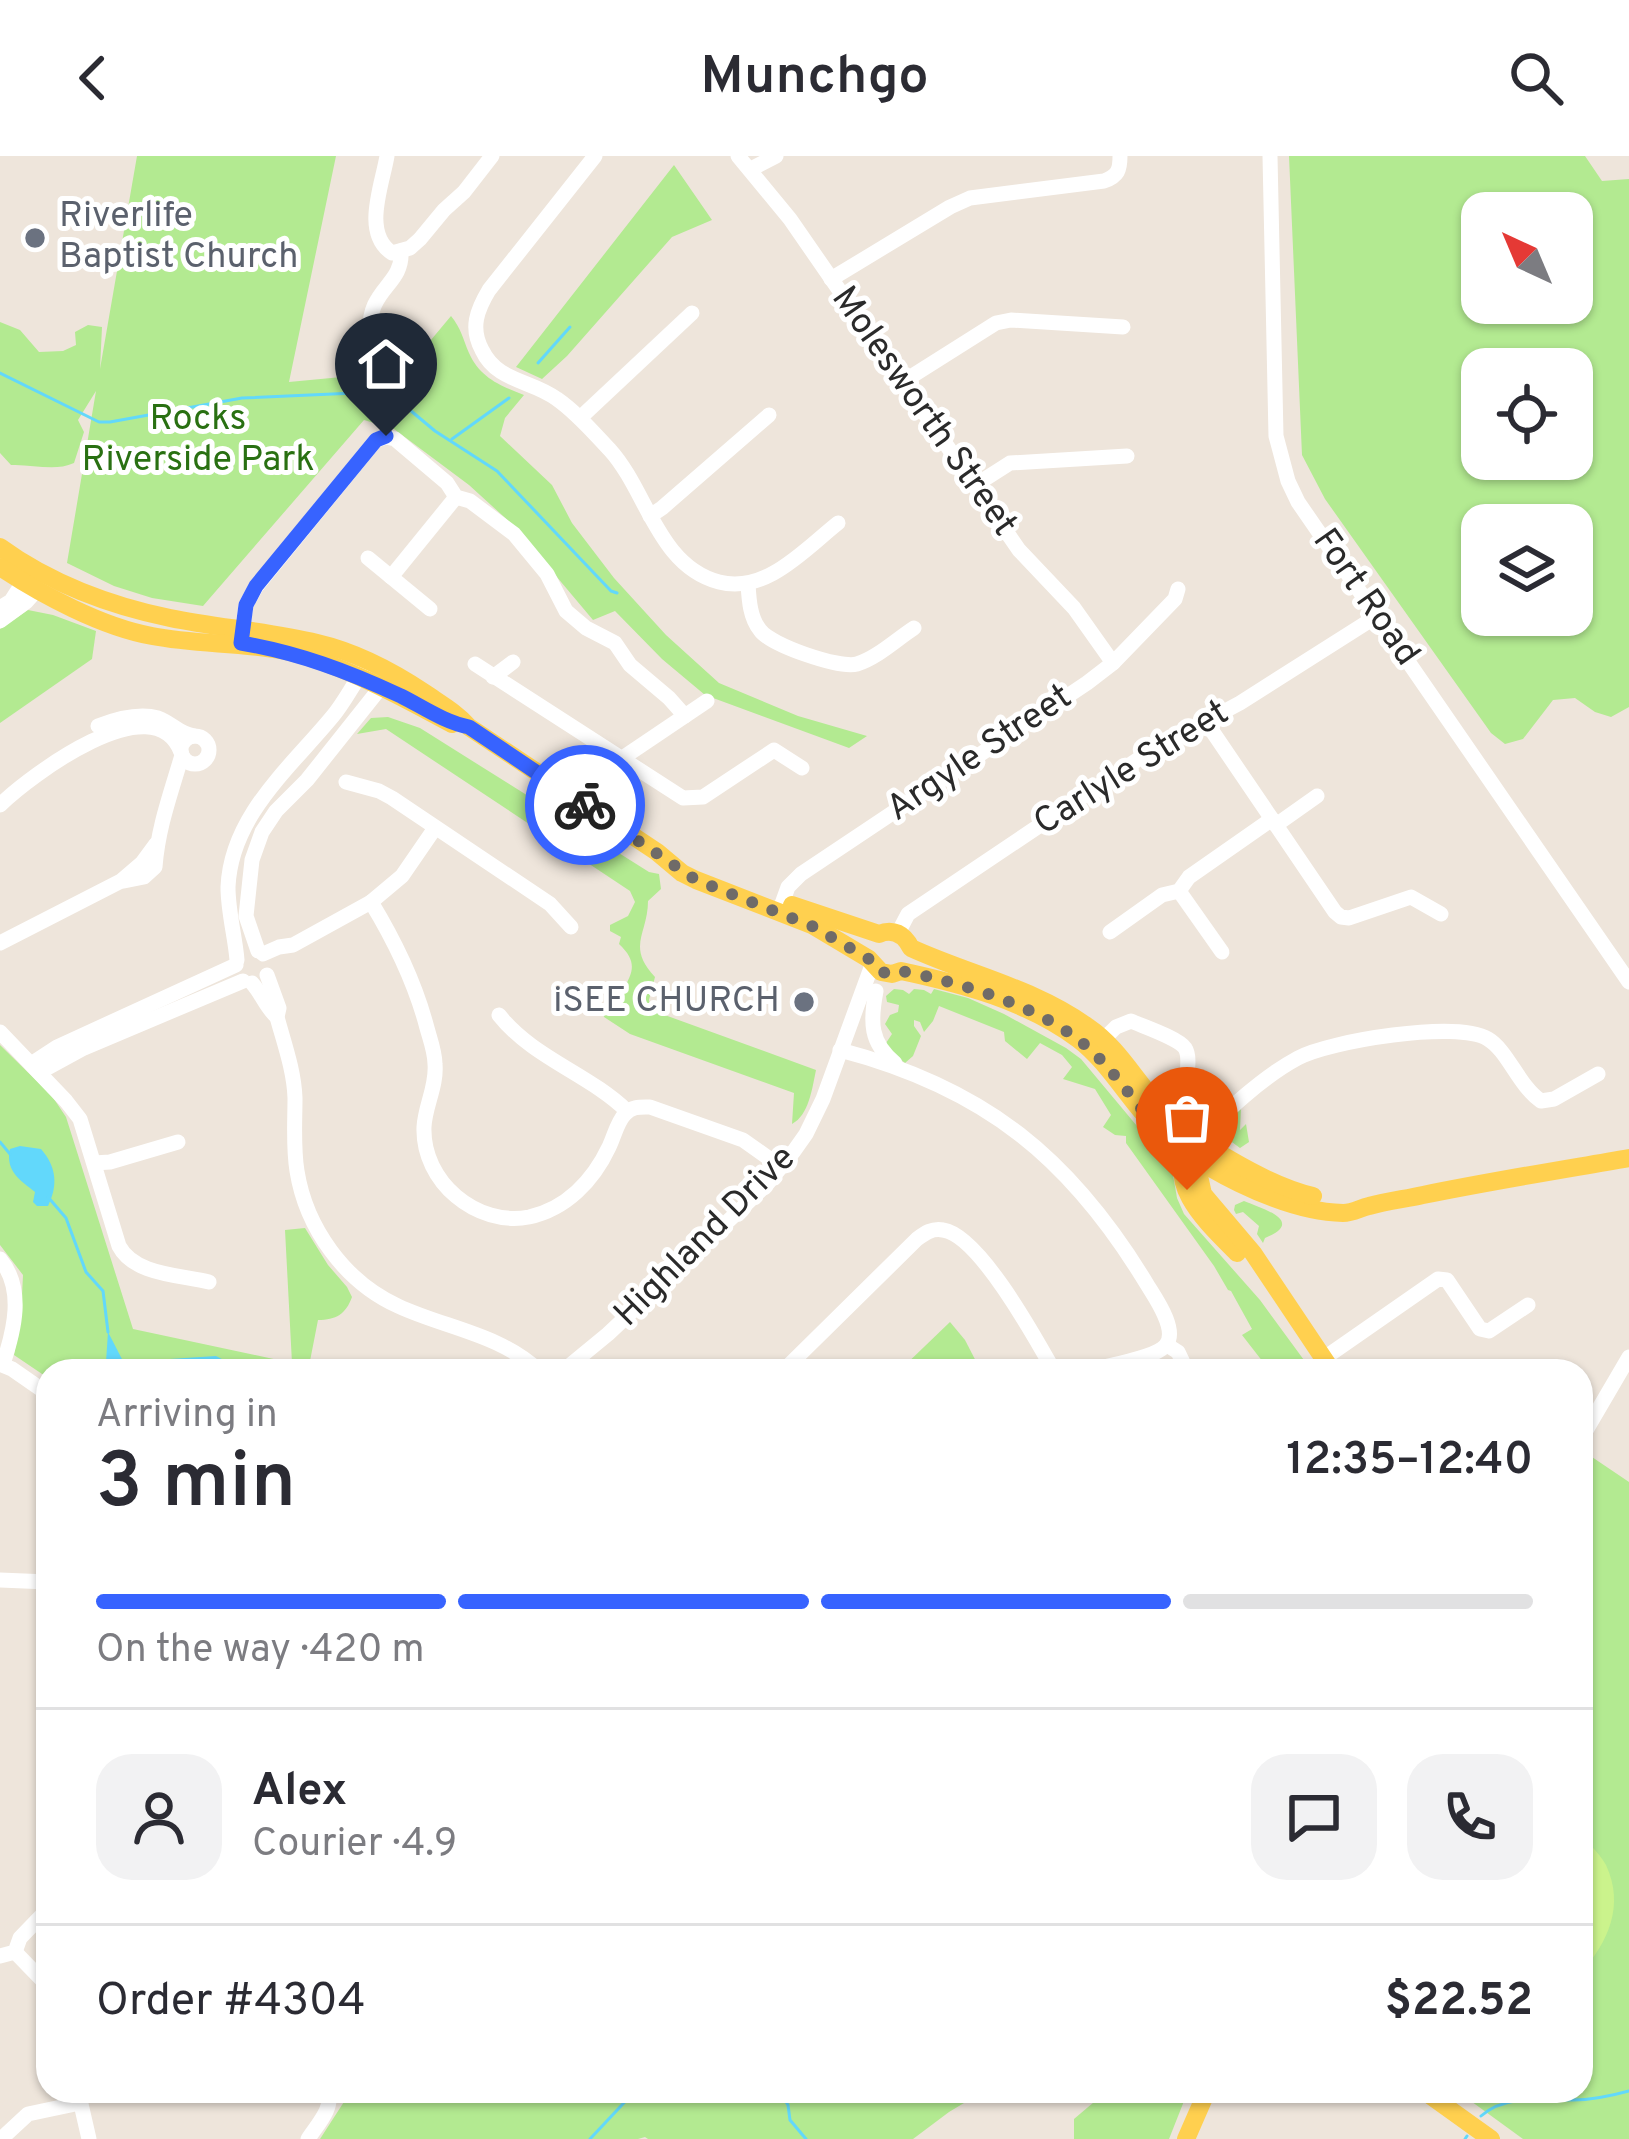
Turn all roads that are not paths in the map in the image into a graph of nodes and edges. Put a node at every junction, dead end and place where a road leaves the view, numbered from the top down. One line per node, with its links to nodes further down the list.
1 (387, 156): 9 (street)
2 (492, 156): 9 (street)
3 (595, 156): 16 (street)
4 (738, 156): 8 (street, Molesworth Street)
5 (776, 156): 8 (street)
6 (1120, 156): 10 (street)
7 (1270, 156): 31 (street, Fort Road)
8 (751, 170): 10 (street, Molesworth Street)
9 (401, 252): 13 (street)
10 (831, 279): 14 (street, Molesworth Street)
11 (692, 313): 16 (street)
12 (1123, 328): 14 (street)
13 (370, 334)
14 (901, 383): 18 (street, Molesworth Street)
15 (769, 415): 20 (street)
16 (580, 418): 20 (street)
17 (1127, 456): 18 (street)
18 (974, 486): 36 (street, Molesworth Street)
19 (456, 497): 25 (street); 34 (street); 43 (street)
20 (650, 516): 27 (street)
21 (838, 523): 27 (street)
22 (0, 548): 26 (main road)
23 (368, 559): 25 (street)
24 (0, 567): 26 (main road)
25 (391, 577): 30 (street)
26 (35, 579): 29 (street); 32 (street); 34 (main road)
27 (748, 584): 33 (street)
28 (1178, 589): 36 (street, Argyle Street)
29 (0, 608)
30 (430, 608)
31 (1377, 616): 44 (street, Carlyle Street); 72 (street, Fort Road)
32 (0, 621)
33 (914, 628)
34 (242, 637): 38 (main road); 40 (main road)
35 (513, 662): 39 (street)
36 (1113, 663): 62 (street, Argyle Street)
37 (475, 664): 39 (street)
38 (379, 665): 40 (street); 41 (street); 45 (main road)
39 (493, 677): 48 (street)
40 (358, 678): 41 (main road); 70 (street)
41 (381, 687): 45 (main road); 70 (street)
42 (707, 701): 43 (street)
43 (686, 716): 48 (street)
44 (1206, 722): 58 (street); 66 (street, Carlyle Street)
45 (469, 727): 62 (main road)
46 (194, 736): 47 (street); 49 (street); 50 (street)
47 (182, 754): 49 (street); 50 (street); 55 (street)
48 (621, 759): 51 (street)
49 (202, 762): 55 (street)
50 (50, 765): 53 (street)
51 (802, 767)
52 (346, 782): 59 (street)
53 (21, 784): 54 (street); 57 (street)
54 (0, 793)
55 (171, 794): 67 (street)
56 (1317, 796): 58 (street)
57 (0, 805)
58 (1274, 822): 60 (street); 63 (street)
59 (435, 828): 61 (street); 64 (street)
60 (1179, 891): 65 (street); 68 (street)
61 (371, 902): 70 (street); 83 (street)
62 (781, 907): 66 (main road); 69 (main road)
63 (1442, 914)
64 (571, 927)
65 (1110, 932)
66 (896, 938): 69 (main road); 71 (main road); 77 (main road)
67 (4, 942)
68 (1222, 952)
69 (870, 962): 71 (main road); 74 (street, Highland Drive)
70 (253, 967): 80 (street); 99 (street)
71 (897, 972): 73 (street, Highland Drive); 85 (main road)
72 (1629, 982)
73 (875, 991): 74 (street, Highland Drive); 79 (street)
74 (859, 1006): 78 (street, Highland Drive)
75 (499, 1015): 83 (street)
76 (0, 1032): 80 (street)
77 (1105, 1039): 82 (street); 85 (main road)
78 (841, 1050): 79 (street); 88 (street, Highland Drive)
79 (897, 1065): 97 (street)
80 (35, 1068): 87 (street)
81 (1598, 1074): 85 (street)
82 (1186, 1088)
83 (627, 1112): 88 (street)
84 (178, 1142): 87 (street)
85 (1196, 1153): 89 (main road); 90 (main road); 91 (main road); 95 (main road)
86 (1629, 1158): 90 (main road)
87 (94, 1162): 93 (street)
88 (781, 1167): 96 (street, Highland Drive)
89 (1257, 1190): 90 (main road); 91 (main road)
90 (1365, 1207)
91 (1225, 1222): 95 (main road)
92 (0, 1259): 108 (street)
93 (209, 1282)
94 (1528, 1305): 107 (street)
95 (1299, 1324): 106 (main road)
96 (608, 1334): 100 (street, Highland Drive); 101 (street, Highland Drive)
97 (1167, 1345): 104 (street); 105 (street)
98 (1629, 1357): 110 (street)
99 (525, 1359)
100 (578, 1359)
101 (590, 1359)
102 (795, 1359): 103 (street)
103 (1047, 1359)
104 (1132, 1359)
105 (1181, 1359)
106 (1324, 1359)
107 (1336, 1359)
108 (2, 1364): 109 (street)
109 (36, 1386)
110 (1593, 1418)
111 (0, 1580): 112 (street)
112 (36, 1582)
113 (36, 1922): 114 (street)
114 (7, 1954): 115 (street)
115 (36, 1977)
116 (61, 2103): 122 (street)
117 (80, 2103): 123 (street)
118 (329, 2103): 124 (street)
119 (1202, 2103): 125 (main road)
120 (1440, 2103): 121 (main road)
121 (1480, 2132)
122 (2, 2139)
123 (88, 2139)
124 (308, 2139)
125 (1186, 2139)

